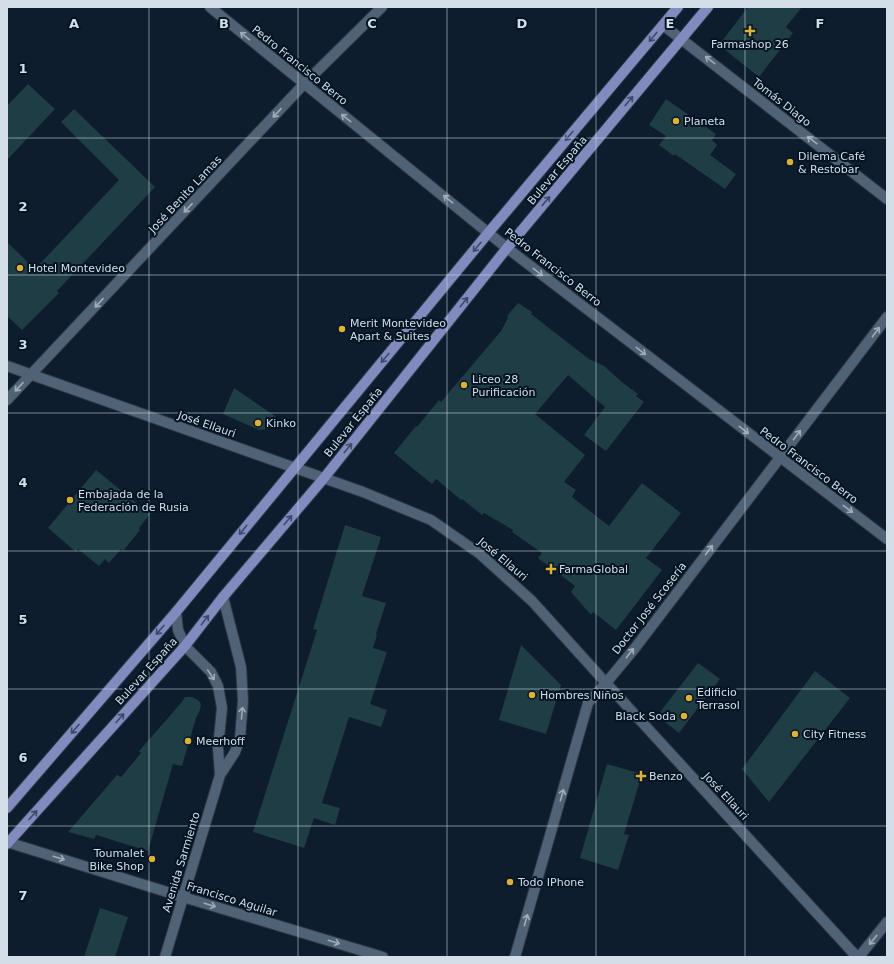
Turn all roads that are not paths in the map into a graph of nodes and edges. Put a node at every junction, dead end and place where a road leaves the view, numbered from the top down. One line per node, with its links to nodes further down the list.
1 (210, 7): 7 (street, Pedro Francisco Berro, one-way to 1)
2 (382, 7): 7 (street, José Benito Lamas)
3 (678, 7): 5 (main road, Bulevar España)
4 (708, 7): 6 (main road, Bulevar España)
5 (663, 25): 6 (street, Tomás Diago); 9 (main road, Bulevar España, one-way to 9)
6 (681, 38): 8 (street, Tomás Diago, one-way to 6); 10 (main road, Bulevar España, one-way to 6)
7 (304, 84): 9 (street, Pedro Francisco Berro, one-way to 7); 13 (street, José Benito Lamas, one-way to 13)
8 (887, 199)
9 (488, 232): 10 (street, Pedro Francisco Berro); 16 (main road, Bulevar España, one-way to 16)
10 (508, 248): 15 (street, Pedro Francisco Berro, one-way to 15); 17 (main road, Bulevar España, one-way to 10)
11 (887, 317): 15 (street, Doctor José Scosería, one-way to 11)
12 (7, 366): 13 (street, José Ellauri)
13 (31, 374): 14 (street, José Benito Lamas, one-way to 14); 16 (street, José Ellauri)
14 (7, 400)
15 (780, 457): 18 (street, Pedro Francisco Berro, one-way to 18); 22 (street, Doctor José Scosería, one-way to 15)
16 (294, 467): 17 (street, José Ellauri); 20 (main road, Bulevar España, one-way to 20)
17 (324, 478): 19 (main road, Bulevar España, one-way to 17); 22 (street, José Ellauri)
18 (887, 540)
19 (223, 597): 21 (main road, Bulevar España, one-way to 19); 23 (street, Avenida Sarmiento, one-way to 19)
20 (176, 612): 21 (street, Avenida Sarmiento); 24 (main road, Bulevar España, one-way to 24)
21 (185, 646): 23 (street, Avenida Sarmiento, one-way to 23); 25 (main road, Bulevar España, one-way to 21)
22 (606, 683): 30 (street, Doctor José Scosería, one-way to 22); 31 (street, José Ellauri)
23 (220, 774): 26 (street, Avenida Sarmiento)
24 (7, 808)
25 (7, 843): 26 (street, Francisco Aguilar, one-way to 26)
26 (183, 897): 28 (street, Avenida Sarmiento); 29 (street, Francisco Aguilar, one-way to 29)
27 (887, 922): 31 (street, one-way to 31)
28 (165, 957)
29 (383, 957)
30 (515, 957)
31 (858, 957)

